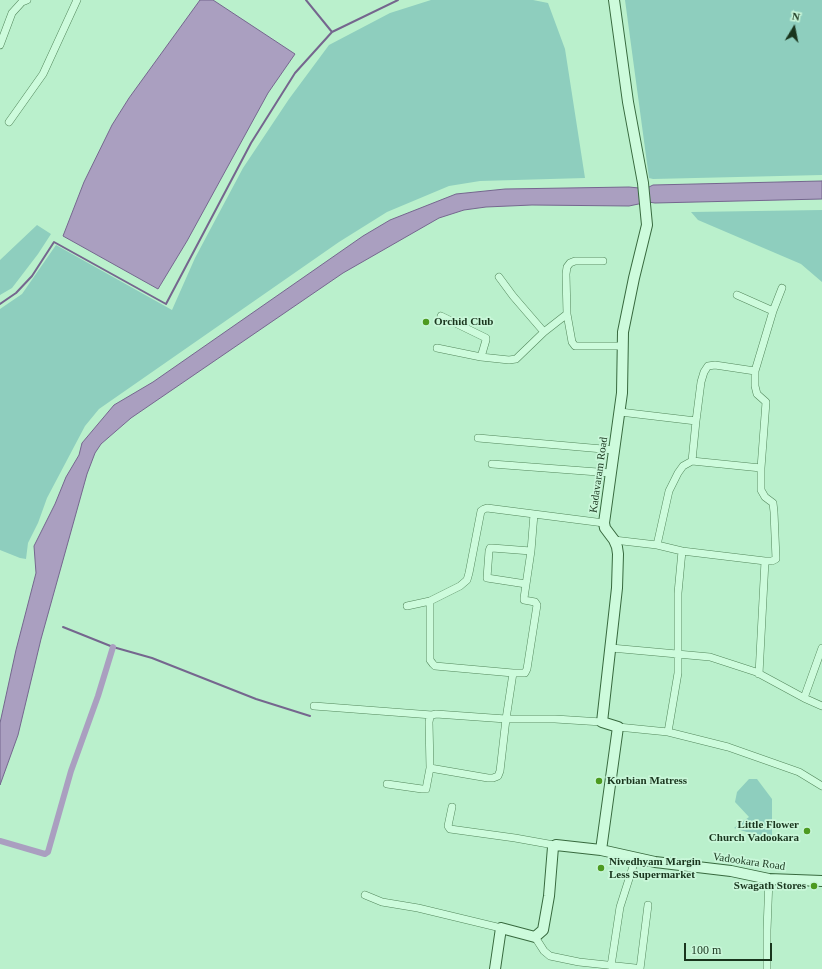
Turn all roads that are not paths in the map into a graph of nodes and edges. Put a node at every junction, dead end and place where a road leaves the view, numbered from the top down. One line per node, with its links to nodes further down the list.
1 (27, 0): 4 (street)
2 (77, 0): 5 (street)
3 (614, 0): 14 (main road, Kadavaram Road)
4 (0, 45)
5 (8, 122)
6 (603, 261): 11 (street)
7 (499, 277): 13 (street)
8 (782, 288): 10 (street)
9 (737, 295): 10 (street)
10 (773, 311): 17 (street)
11 (567, 314): 13 (street); 14 (street)
12 (441, 316): 16 (street)
13 (544, 332): 16 (street)
14 (623, 346): 18 (main road, Kadavaram Road)
15 (437, 348): 16 (street)
16 (481, 357)
17 (755, 371): 19 (street); 24 (street)
18 (620, 412): 19 (street); 21 (main road, Kadavaram Road)
19 (696, 421): 22 (street)
20 (478, 438): 21 (street)
21 (614, 450): 25 (main road, Kadavaram Road)
22 (692, 461): 24 (street); 29 (street)
23 (492, 464): 25 (street)
24 (761, 468): 32 (street)
25 (611, 474): 27 (main road, Kadavaram Road)
26 (534, 514): 27 (street); 30 (street); 34 (street)
27 (604, 524): 28 (main road, Kadavaram Road)
28 (614, 540): 29 (street); 36 (main road, Kadavaram Road)
29 (657, 545): 31 (street)
30 (531, 551): 33 (street); 33 (street)
31 (682, 551): 32 (street); 38 (street)
32 (765, 561): 40 (street)
33 (526, 584): 39 (street)
34 (430, 601): 35 (street); 39 (street)
35 (407, 606)
36 (611, 648): 38 (street); 46 (main road, Kadavaram Road)
37 (822, 648): 41 (street)
38 (679, 653): 40 (street); 48 (street)
39 (513, 673): 45 (street)
40 (760, 674): 41 (street)
41 (804, 698): 43 (street)
42 (314, 706): 44 (street)
43 (822, 706)
44 (432, 715): 45 (street); 49 (street)
45 (506, 719): 46 (street); 49 (street)
46 (602, 722): 47 (main road)
47 (618, 727): 48 (street); 54 (main road)
48 (668, 732): 51 (street)
49 (430, 768): 50 (street)
50 (387, 784)
51 (822, 786)
52 (452, 807): 53 (street, Vadookara Road)
53 (554, 845): 54 (main road, Vadookara Road); 61 (main road)
54 (601, 850): 55 (main road, Vadookara Road)
55 (636, 858): 56 (main road, Vadookara Road); 62 (street)
56 (769, 879): 57 (main road, Vadookara Road); 65 (street)
57 (822, 881)
58 (364, 895): 60 (street)
59 (648, 905): 64 (street)
60 (501, 928): 61 (main road); 63 (main road)
61 (535, 937): 62 (street)
62 (612, 966): 64 (street)
63 (495, 969)
64 (637, 969)
65 (767, 969)

